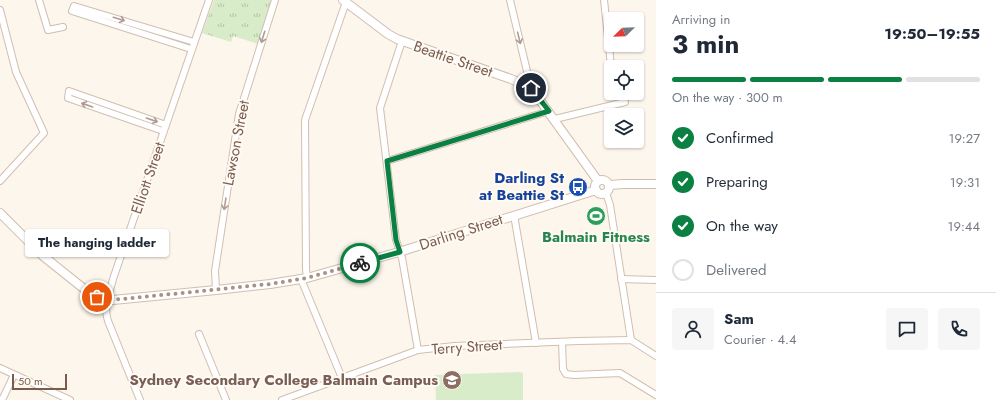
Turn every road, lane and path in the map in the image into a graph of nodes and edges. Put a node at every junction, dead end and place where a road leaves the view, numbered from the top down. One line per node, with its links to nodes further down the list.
1 (39, 0): 9 (street)
2 (209, 0): 12 (street, Elliott Street)
3 (275, 0): 34 (street, Lawson Street, one-way to 34)
4 (510, 0): 15 (street, one-way to 15)
5 (604, 0): 14 (street)
6 (345, 1): 11 (street, Beattie Street); 31 (street)
7 (0, 10): 23 (street)
8 (137, 25): 10 (street); 10 (street, one-way to 8); 12 (street)
9 (63, 26)
10 (135, 31): 13 (street)
11 (402, 41): 15 (street, Beattie Street); 22 (street)
12 (194, 42): 13 (street, Elliott Street)
13 (191, 50): 21 (street, Elliott Street)
14 (610, 60)
15 (531, 88): 17 (street, Beattie Street)
16 (625, 102): 19 (street)
17 (549, 111): 19 (street, Beattie Street); 22 (street)
18 (136, 114): 20 (street); 20 (street, one-way to 18); 21 (street, one-way to 21)
19 (555, 120): 24 (street, Beattie Street)
20 (133, 121): 21 (street)
21 (165, 128): 35 (street, Elliott Street)
22 (387, 161): 30 (street)
23 (0, 181)
24 (598, 181): 26 (street); 27 (street)
25 (656, 184): 26 (street)
26 (608, 189): 27 (street); 32 (street)
27 (596, 190): 29 (street, Darling Street)
28 (0, 213): 35 (street, Darling Street)
29 (514, 215): 30 (street, Darling Street); 39 (street)
30 (400, 252): 31 (street, Darling Street); 40 (street)
31 (304, 278): 34 (street, Darling Street); 44 (street)
32 (622, 279): 33 (street); 37 (street)
33 (656, 280)
34 (216, 290): 35 (street, Darling Street)
35 (108, 300): 48 (street, Elliott Street)
36 (199, 334): 49 (street)
37 (631, 340): 38 (street, Terry Street); 41 (street)
38 (562, 342): 39 (street, Terry Street); 45 (street)
39 (536, 343): 40 (street, Terry Street)
40 (418, 350): 44 (street, Terry Street)
41 (656, 356)
42 (0, 368): 43 (street)
43 (14, 375): 46 (street); 47 (street)
44 (342, 378): 50 (street, Terry Street)
45 (656, 395)
46 (2, 400)
47 (70, 400)
48 (140, 400)
49 (226, 400)
50 (282, 400)

